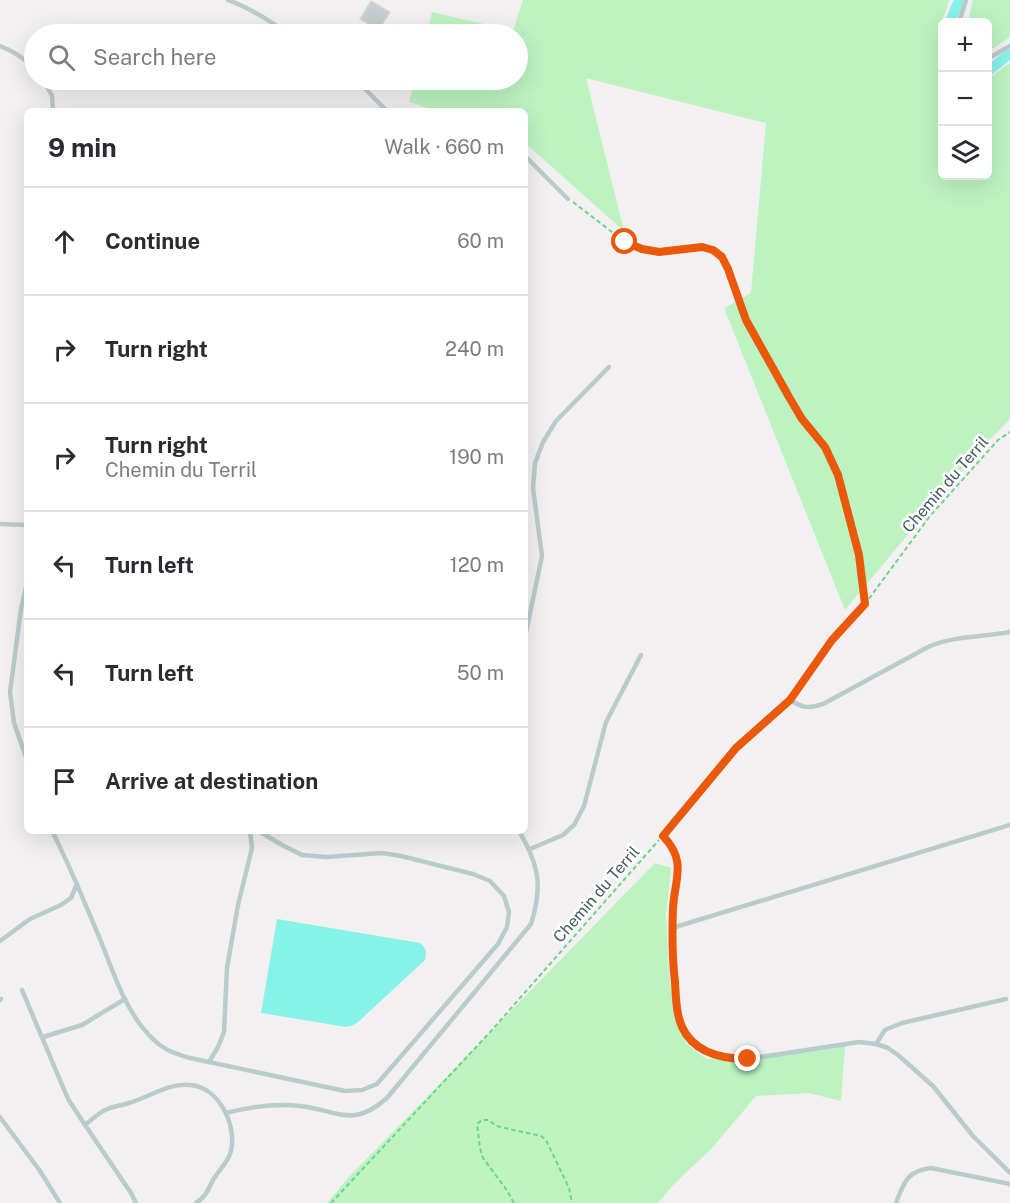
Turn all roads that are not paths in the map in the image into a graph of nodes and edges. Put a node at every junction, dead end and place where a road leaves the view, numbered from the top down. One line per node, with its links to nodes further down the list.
1 (228, 0): 4 (lane)
2 (966, 0): 3 (lane)
3 (960, 18)
4 (274, 24)
5 (0, 46): 8 (lane)
6 (1010, 46): 7 (lane)
7 (992, 56)
8 (24, 58)
9 (49, 90): 11 (lane)
10 (366, 90): 12 (lane)
11 (53, 108)
12 (384, 108)
13 (528, 159): 14 (lane)
14 (568, 199)
15 (609, 367): 19 (lane)
16 (0, 524): 17 (lane)
17 (24, 525)
18 (24, 596): 23 (lane)
19 (528, 623)
20 (1010, 632): 22 (lane)
21 (641, 655): 30 (lane)
22 (790, 700)
23 (24, 751)
24 (1010, 825): 32 (lane)
25 (53, 834): 31 (lane)
26 (250, 834): 39 (lane)
27 (264, 834): 39 (lane)
28 (521, 834): 30 (lane)
29 (663, 836): 32 (lane)
30 (530, 849): 40 (lane)
31 (77, 884): 33 (lane); 35 (lane)
32 (672, 928): 38 (lane)
33 (0, 941)
34 (22, 990): 37 (lane)
35 (125, 999): 37 (lane); 39 (lane)
36 (1006, 999): 38 (lane)
37 (43, 1037): 42 (lane)
38 (876, 1044): 43 (lane)
39 (209, 1062)
40 (226, 1113): 42 (lane); 47 (lane)
41 (0, 1117): 45 (lane)
42 (85, 1125): 46 (lane)
43 (1010, 1173)
44 (1010, 1184): 48 (lane)
45 (60, 1203)
46 (136, 1203)
47 (196, 1203)
48 (896, 1203)

